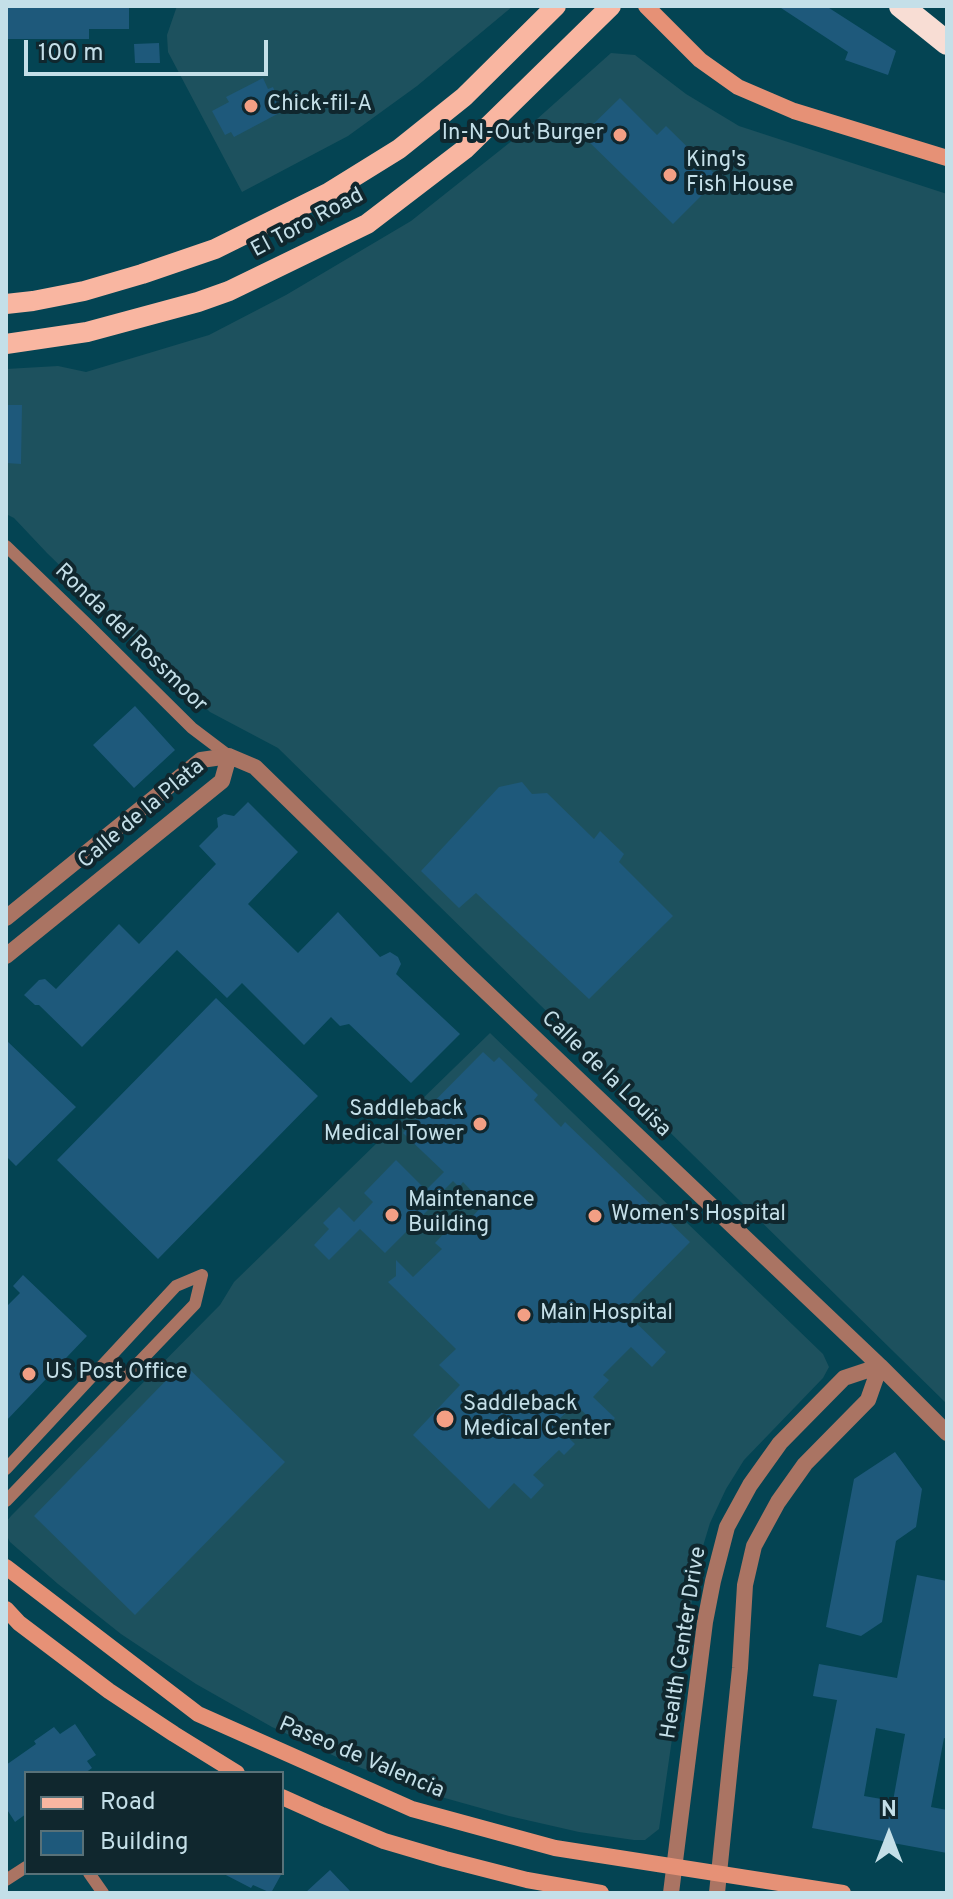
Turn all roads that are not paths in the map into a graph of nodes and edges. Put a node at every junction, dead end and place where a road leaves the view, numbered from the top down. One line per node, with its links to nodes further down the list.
1 (556, 6): 7 (main road, El Toro Road)
2 (611, 6): 8 (main road, El Toro Road)
3 (646, 6): 6 (main road)
4 (901, 6): 5 (highway)
5 (947, 43)
6 (947, 158)
7 (6, 304)
8 (6, 344)
9 (6, 546): 10 (street, Ronda del Rossmoor)
10 (229, 756): 11 (street, Calle de la Plata); 12 (street, Calle de la Plata); 13 (street, Calle de la Louisa)
11 (6, 918)
12 (6, 956)
13 (880, 1366): 14 (street, Calle de la Louisa); 21 (street, Health Center Drive); 23 (street)
14 (947, 1433)
15 (6, 1469): 16 (street)
16 (6, 1501)
17 (6, 1567): 21 (main road, Paseo de Valencia)
18 (6, 1609): 19 (main road)
19 (234, 1771)
20 (284, 1798): 27 (main road)
21 (675, 1866): 23 (main road, Paseo de Valencia); 28 (street, Health Center Drive)
22 (24, 1868): 25 (street)
23 (719, 1873): 29 (street); 30 (main road, Paseo de Valencia)
24 (90, 1875): 26 (street)
25 (6, 1880)
26 (103, 1893)
27 (601, 1893)
28 (671, 1893)
29 (717, 1893)
30 (843, 1893)

